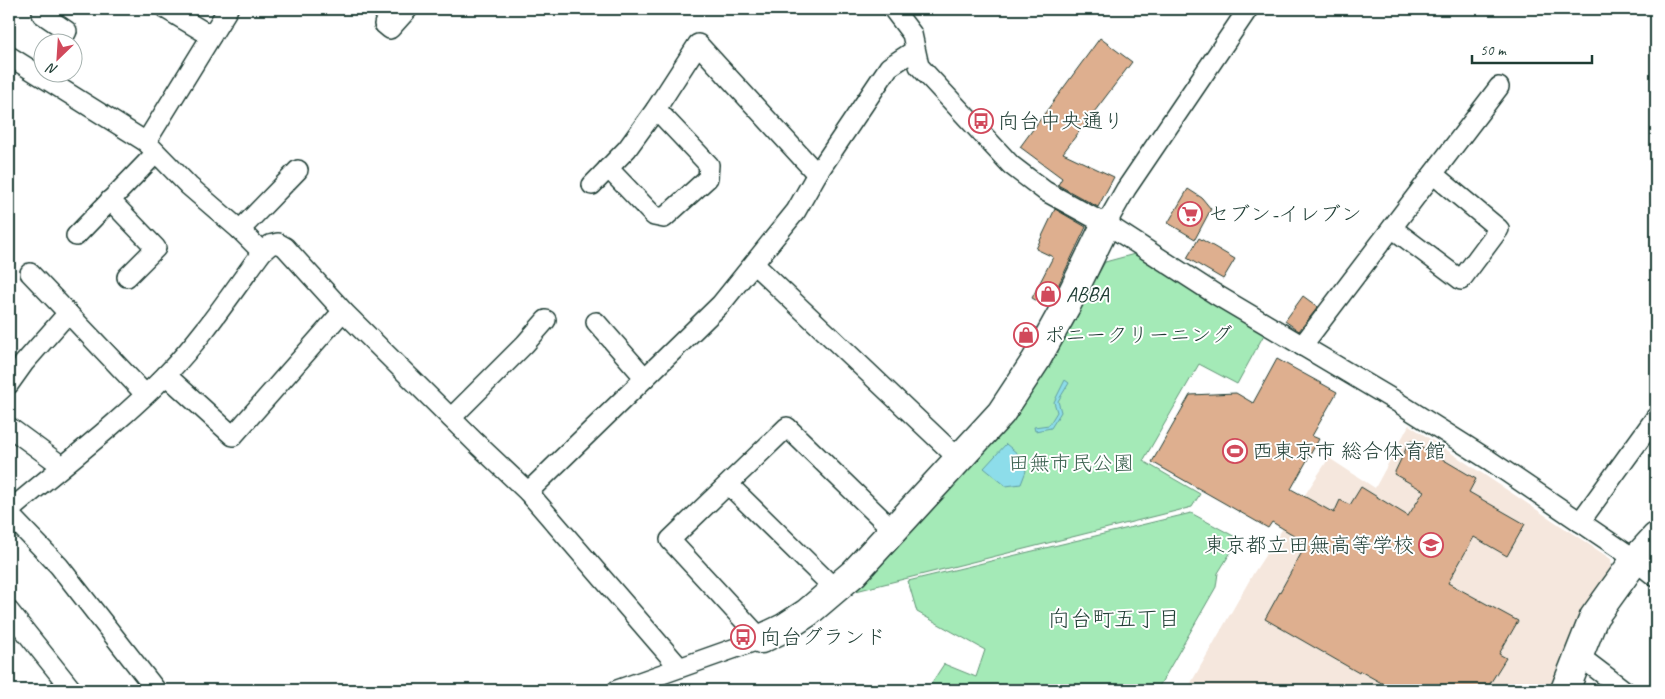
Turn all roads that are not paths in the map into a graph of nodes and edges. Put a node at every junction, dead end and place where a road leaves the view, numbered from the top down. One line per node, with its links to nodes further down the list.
1 (166, 9): 9 (street)
2 (228, 9): 9 (street)
3 (408, 9): 7 (street)
4 (894, 9): 10 (street)
5 (1248, 9): 23 (street)
6 (42, 14): 8 (street)
7 (384, 24)
8 (66, 32)
9 (211, 36): 16 (street)
10 (915, 50): 19 (street); 23 (street)
11 (9, 56): 12 (street)
12 (32, 68)
13 (55, 82): 16 (street)
14 (1499, 88): 20 (street)
15 (656, 109): 17 (street); 17 (street); 19 (street)
16 (151, 148): 22 (street); 25 (street)
17 (608, 168): 21 (street)
18 (298, 170): 25 (street)
19 (817, 174): 28 (street)
20 (1433, 174): 24 (street); 24 (street)
21 (592, 185)
22 (110, 200): 26 (street); 30 (street)
23 (1106, 224): 35 (street); 43 (street)
24 (1392, 228): 35 (street)
25 (240, 230): 27 (street)
26 (76, 236)
27 (262, 252): 31 (street); 36 (street)
28 (754, 264): 37 (street); 43 (street)
29 (30, 273): 32 (street)
30 (127, 277)
31 (343, 311): 36 (street); 41 (street)
32 (68, 313): 38 (street); 39 (street)
33 (546, 320): 41 (street)
34 (596, 322): 37 (street)
35 (1302, 346): 48 (street)
36 (166, 375): 39 (street)
37 (645, 378): 46 (street)
38 (9, 384)
39 (145, 394): 44 (street)
40 (1656, 417): 48 (street)
41 (451, 418): 46 (street)
42 (9, 427): 44 (street)
43 (959, 459): 49 (street)
44 (62, 466): 47 (street)
45 (729, 485): 49 (street); 53 (street); 55 (street)
46 (528, 492): 57 (street)
47 (9, 512): 59 (street)
48 (1580, 522): 51 (street)
49 (894, 531): 53 (street)
50 (1656, 537): 51 (street)
51 (1636, 560): 52 (street); 56 (street)
52 (1656, 577)
53 (836, 590): 55 (street)
54 (9, 610): 58 (street)
55 (761, 639): 57 (street)
56 (1578, 655): 61 (street); 62 (street)
57 (680, 667): 60 (street)
58 (72, 690)
59 (156, 690)
60 (617, 690)
61 (1565, 690)
62 (1624, 690)

